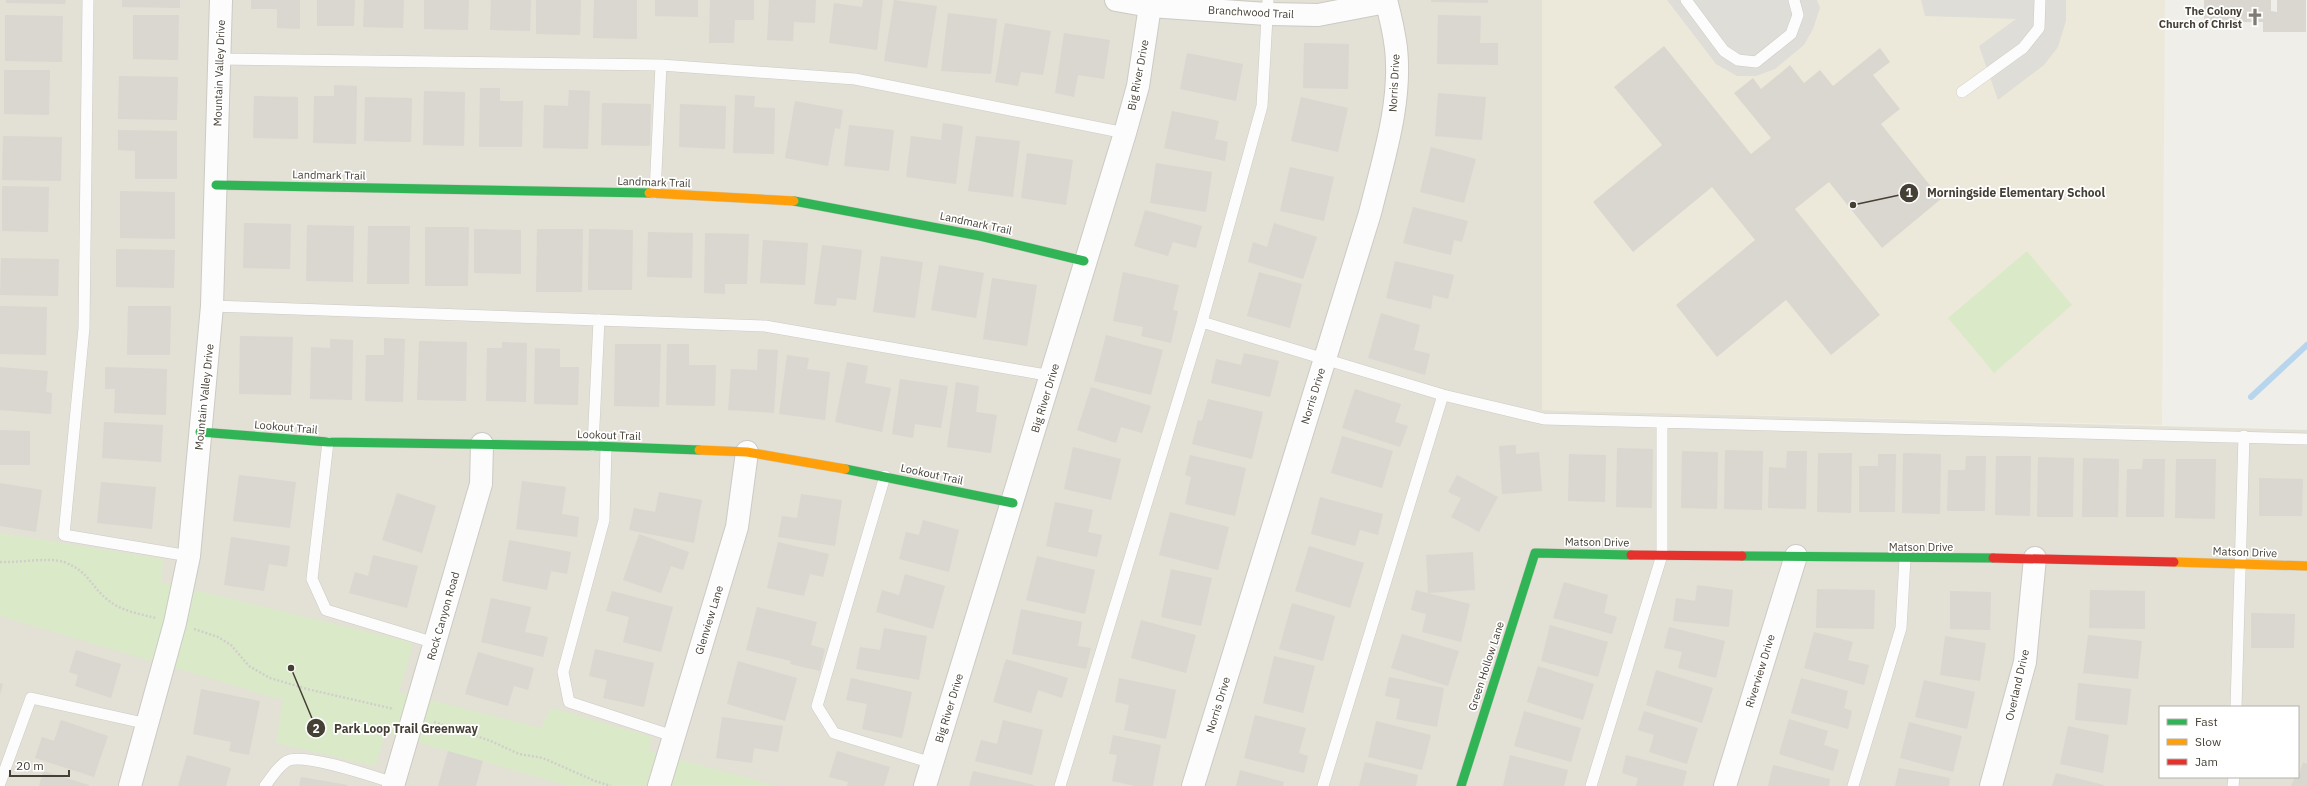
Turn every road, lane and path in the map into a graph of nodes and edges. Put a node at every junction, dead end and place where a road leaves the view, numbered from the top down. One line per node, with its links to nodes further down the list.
1 (88, 0): 36 (lane)
2 (220, 0): 10 (street, Mountain Valley Drive)
3 (1116, 0): 8 (street, Branchwood Trail)
4 (1686, 0): 5 (lane)
5 (1794, 0)
6 (2040, 0): 12 (lane)
7 (1386, 1): 9 (street, Branchwood Trail); 20 (street, Norris Drive)
8 (1150, 6): 9 (street, Branchwood Trail); 13 (street, Big River Drive)
9 (1268, 7): 19 (lane)
10 (219, 59): 11 (lane); 14 (street, Mountain Valley Drive)
11 (661, 65): 13 (lane); 15 (lane)
12 (1962, 92)
13 (1125, 132): 16 (street, Big River Drive)
14 (216, 185): 15 (street, Landmark Trail); 17 (street, Mountain Valley Drive)
15 (655, 193): 16 (street, Landmark Trail)
16 (1084, 261): 21 (street, Big River Drive)
17 (212, 306): 18 (lane); 24 (street, Mountain Valley Drive)
18 (599, 320): 21 (lane); 29 (lane)
19 (1202, 322): 20 (lane); 59 (lane)
20 (1325, 358): 22 (lane); 60 (street, Norris Drive)
21 (1052, 376): 33 (street, Big River Drive)
22 (1443, 395): 23 (lane); 61 (lane)
23 (1662, 423): 25 (lane); 35 (lane)
24 (200, 432): 27 (street, Lookout Trail); 36 (street, Mountain Valley Drive)
25 (2244, 436): 26 (lane); 41 (lane)
26 (2307, 439)
27 (328, 442): 28 (street, Lookout Trail); 45 (lane)
28 (482, 444): 29 (street, Lookout Trail); 45 (street, Rock Canyon Road)
29 (593, 446): 30 (street, Lookout Trail)
30 (606, 447): 31 (street, Lookout Trail); 50 (lane)
31 (747, 452): 32 (street, Lookout Trail); 50 (street, Glenview Lane)
32 (885, 476): 33 (street, Lookout Trail); 51 (lane)
33 (1012, 503): 51 (street, Big River Drive)
34 (1535, 553): 35 (street, Matson Drive); 62 (street, Green Hollow Lane)
35 (1662, 555): 37 (street, Matson Drive); 63 (lane)
36 (189, 556): 49 (street, Mountain Valley Drive)
37 (1796, 556): 39 (street, Matson Drive); 64 (street, Riverview Drive)
38 (2035, 558): 39 (street, Matson Drive); 41 (street, Matson Drive); 66 (street, Overland Drive)
39 (1905, 559): 65 (lane)
40 (0, 562): 43 (path)
41 (2242, 564): 42 (street, Matson Drive); 46 (lane)
42 (2307, 566)
43 (161, 619)
44 (188, 627): 47 (path)
45 (435, 643): 53 (street, Rock Canyon Road)
46 (2236, 706)
47 (396, 710)
48 (428, 720): 56 (path)
49 (148, 724): 52 (lane); 54 (street, Mountain Valley Drive)
50 (673, 736): 57 (street, Glenview Lane)
51 (932, 763): 58 (street, Big River Drive)
52 (0, 783)
53 (394, 785): 55 (lane)
54 (130, 786)
55 (265, 786)
56 (611, 786)
57 (659, 786)
58 (925, 786)
59 (1060, 786)
60 (1193, 786)
61 (1323, 786)
62 (1460, 786)
63 (1591, 786)
64 (1725, 786)
65 (1853, 786)
66 (1991, 786)

